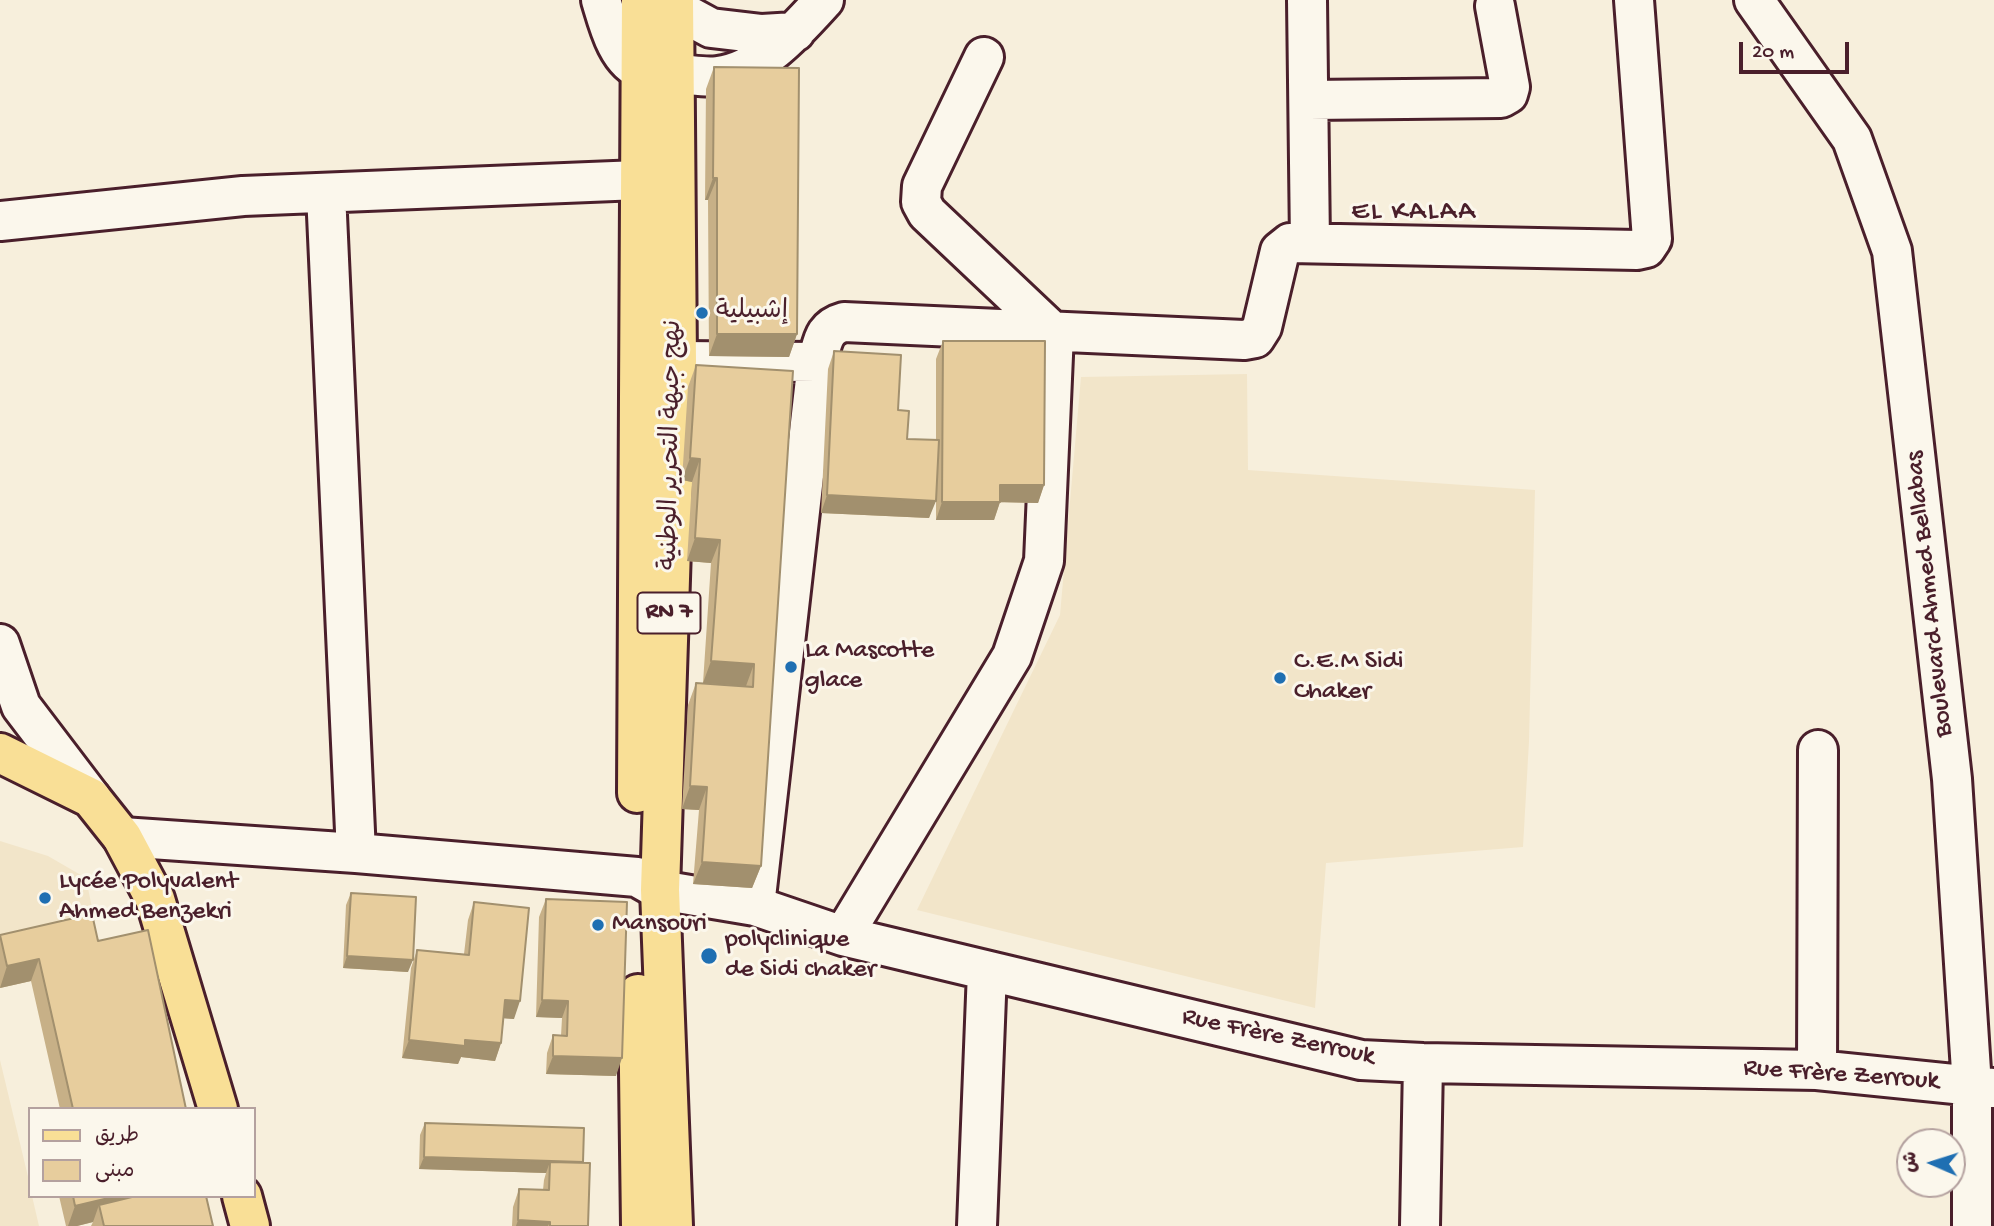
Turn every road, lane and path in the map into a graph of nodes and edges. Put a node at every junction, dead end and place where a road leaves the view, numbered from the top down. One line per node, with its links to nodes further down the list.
1 (601, 0): 10 (street)
2 (824, 0): 8 (street)
3 (1307, 0): 11 (street)
4 (1634, 0): 15 (street)
5 (1754, 0): 31 (street, Boulevard Ahmed Bellabas)
6 (653, 3): 8 (street); 10 (main road, نهج جبهة التحرير الوطنية / RN 7)
7 (1495, 6): 11 (street)
8 (795, 32): 10 (street)
9 (984, 57): 16 (street)
10 (657, 72): 12 (main road, نهج جبهة التحرير الوطنية / RN 7); 17 (main road, نهج جبهة التحرير الوطنية / RN 7)
11 (1309, 100): 15 (street)
12 (639, 180): 13 (street); 25 (main road, نهج جبهة التحرير الوطنية / RN 7)
13 (326, 193): 14 (street); 24 (street)
14 (0, 221)
15 (1310, 243): 16 (street)
16 (1054, 333): 18 (street); 27 (street)
17 (677, 361): 18 (street); 25 (main road, نهج جبهة التحرير الوطنية / RN 7)
18 (817, 362): 26 (street)
19 (0, 644): 22 (street)
20 (1818, 750): 30 (street)
21 (0, 753): 22 (main road)
22 (91, 798): 23 (main road)
23 (122, 837): 24 (street, Rue Frère Zerrouk); 32 (main road)
24 (356, 853): 25 (street, Rue Frère Zerrouk)
25 (648, 884): 26 (street, Rue Frère Zerrouk); 35 (main road, نهج جبهة التحرير الوطنية / RN 7); 36 (main road, نهج جبهة التحرير الوطنية / RN 7)
26 (755, 906): 27 (street, Rue Frère Zerrouk)
27 (843, 936): 28 (street, Rue Frère Zerrouk)
28 (987, 971): 29 (street, Rue Frère Zerrouk); 37 (street)
29 (1423, 1063): 30 (street, Rue Frère Zerrouk); 38 (street)
30 (1817, 1070): 31 (street, Rue Frère Zerrouk)
31 (1983, 1087): 39 (street, Boulevard Ahmed Bellabas)
32 (217, 1107)
33 (243, 1198): 34 (main road)
34 (250, 1226)
35 (641, 1226)
36 (673, 1226)
37 (976, 1226)
38 (1420, 1226)
39 (1972, 1226)

